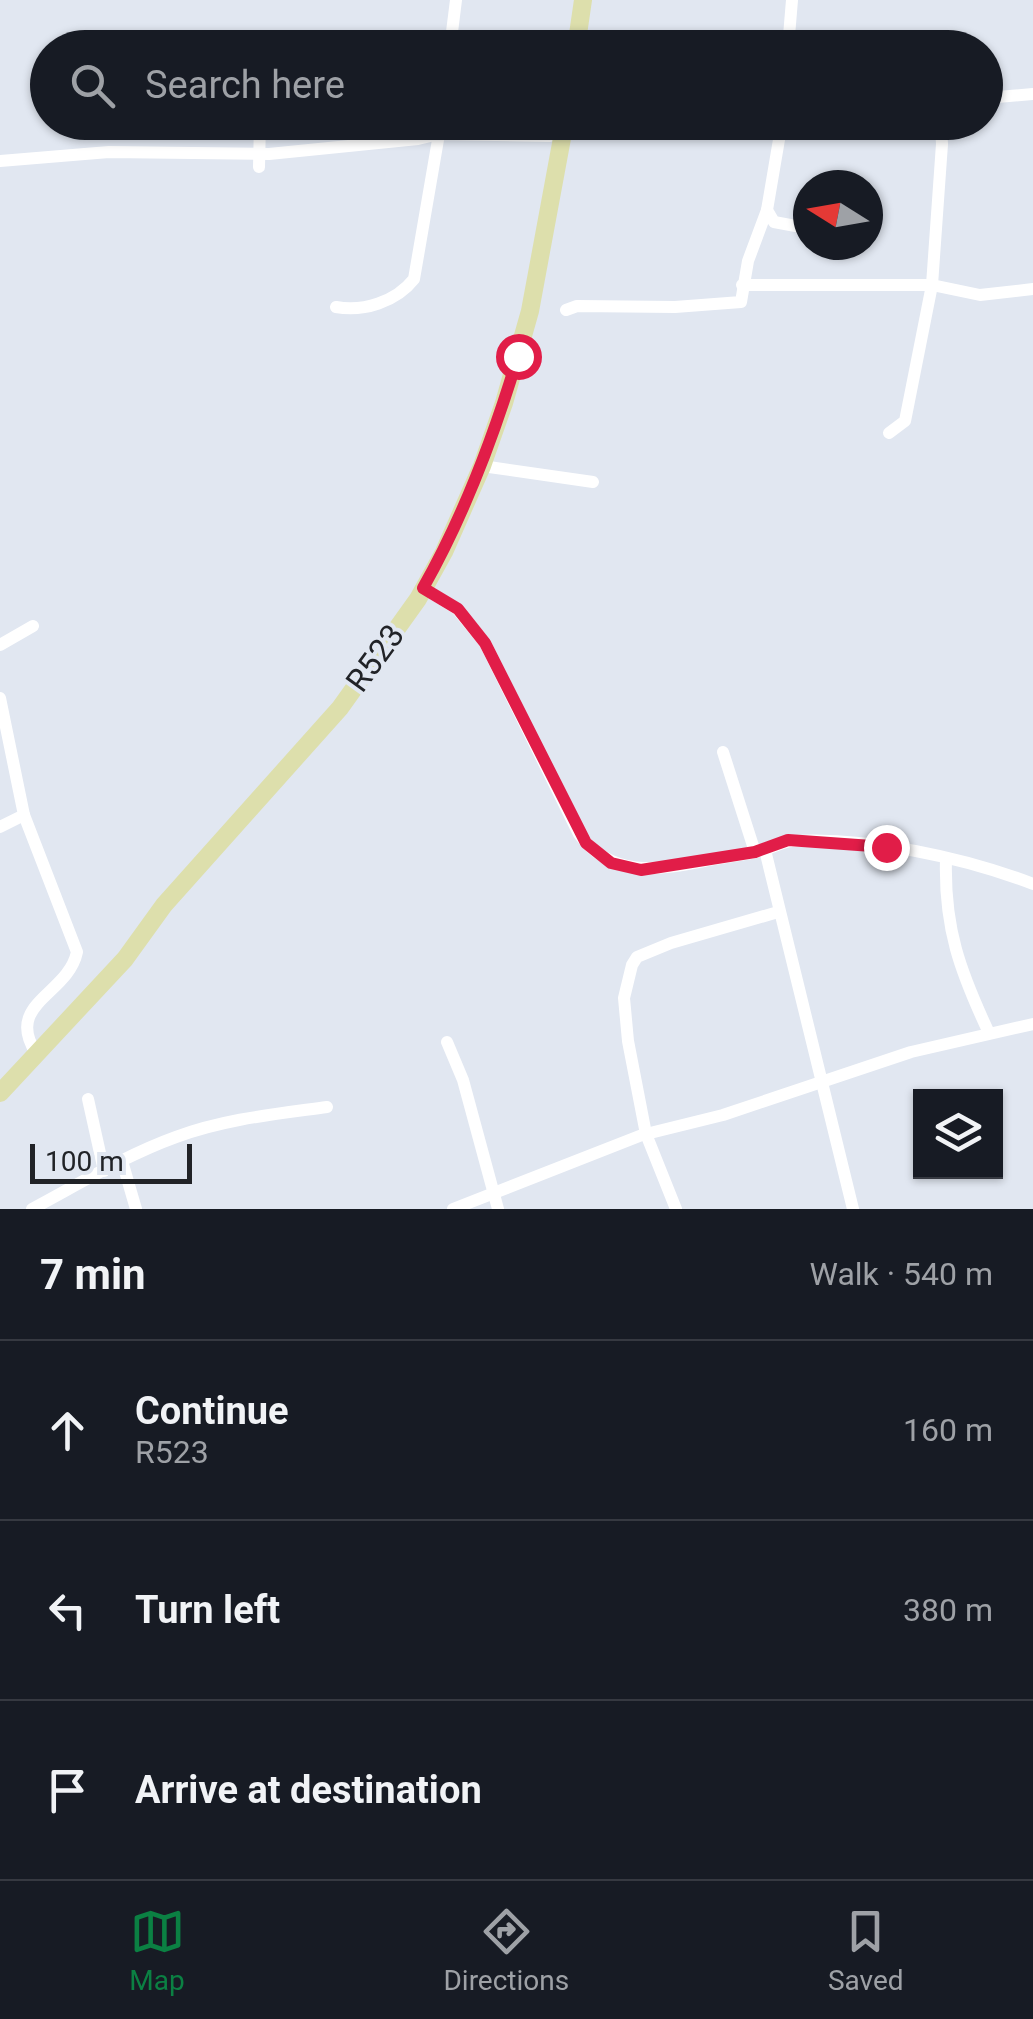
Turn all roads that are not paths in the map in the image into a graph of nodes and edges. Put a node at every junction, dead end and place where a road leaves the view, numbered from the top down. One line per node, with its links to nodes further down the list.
1 (456, 0): 4 (street)
2 (582, 0): 5 (main road)
3 (792, 0): 6 (street)
4 (452, 30)
5 (578, 30)
6 (790, 30)
7 (1033, 94): 8 (street)
8 (1003, 97)
9 (260, 140): 15 (street)
10 (402, 140): 15 (street)
11 (438, 140): 22 (street)
12 (562, 140): 25 (main road, R523 / R523)
13 (779, 140): 17 (street)
14 (942, 140): 20 (street)
15 (259, 160): 16 (street)
16 (0, 161)
17 (766, 210): 18 (street); 19 (street)
18 (793, 226)
19 (742, 285): 20 (street); 23 (street)
20 (932, 285): 21 (street); 24 (street)
21 (1033, 289)
22 (336, 307)
23 (566, 310)
24 (889, 432)
25 (482, 466): 26 (street); 27 (main road, R523 / R523)
26 (593, 482)
27 (423, 588): 34 (street); 41 (main road, R523 / R523)
28 (33, 626): 29 (street)
29 (0, 645)
30 (0, 698): 32 (street)
31 (723, 752): 34 (street)
32 (24, 815): 33 (street); 41 (street)
33 (0, 827)
34 (760, 851): 35 (street); 37 (street)
35 (946, 859): 36 (street); 39 (street)
36 (1033, 884)
37 (778, 912): 42 (street); 46 (street)
38 (1033, 1024): 39 (street)
39 (989, 1033): 42 (street)
40 (447, 1042): 49 (street)
41 (36, 1054): 43 (main road, R523 / R523)
42 (823, 1084): 46 (street); 54 (street)
43 (0, 1093)
44 (88, 1099): 48 (street)
45 (327, 1108): 47 (street)
46 (646, 1134): 49 (street); 53 (street)
47 (122, 1161): 48 (street); 51 (street)
48 (104, 1171): 50 (street)
49 (496, 1202): 52 (street)
50 (32, 1209)
51 (136, 1209)
52 (453, 1209)
53 (676, 1209)
54 (853, 1209)

